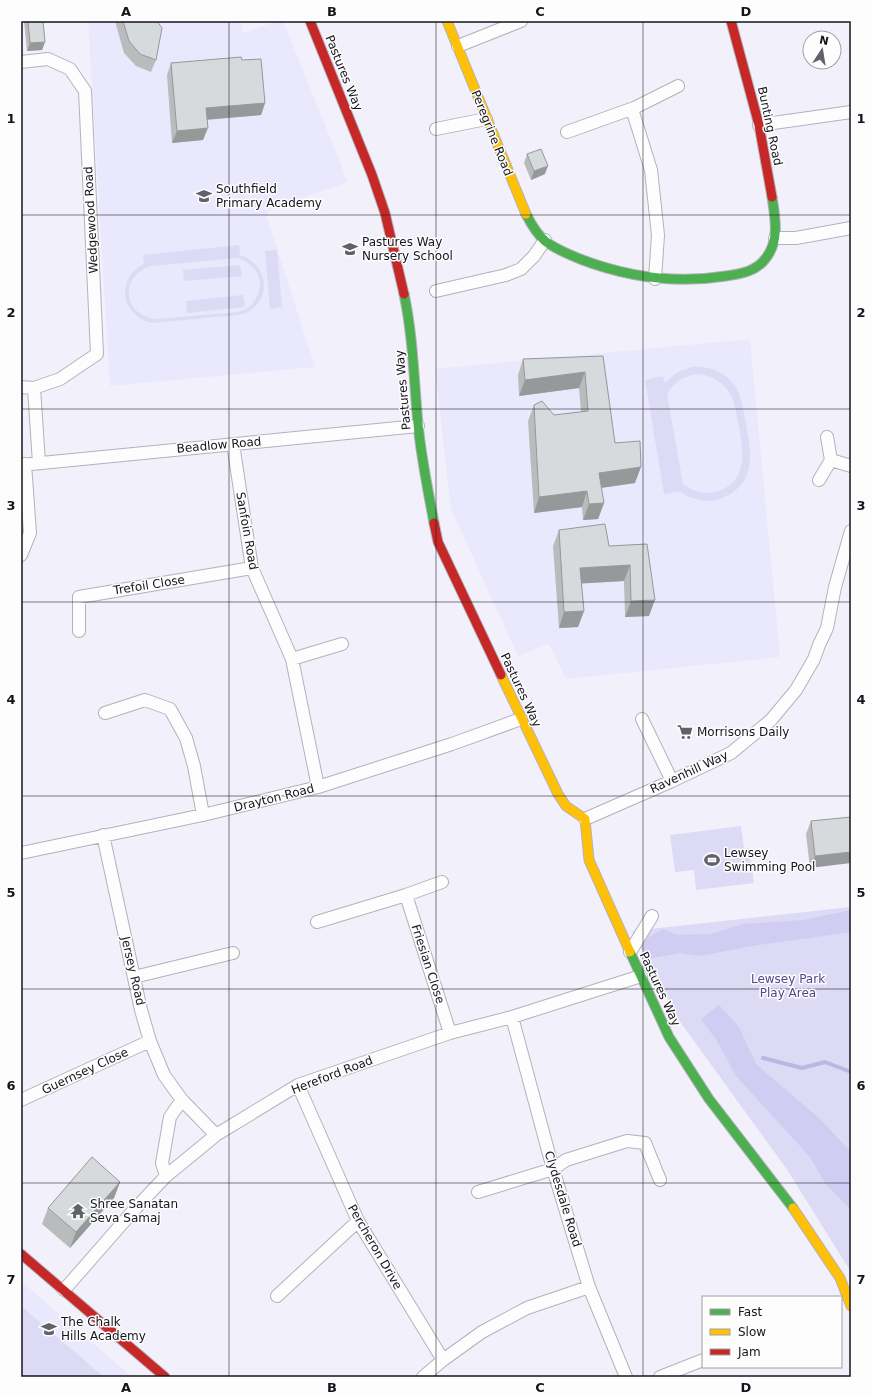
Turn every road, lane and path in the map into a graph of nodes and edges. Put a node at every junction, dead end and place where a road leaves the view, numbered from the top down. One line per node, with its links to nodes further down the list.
1 (310, 21): 21 (street, Pastures Way)
2 (447, 21): 5 (street, Peregrine Road)
3 (521, 21): 5 (street)
4 (731, 21): 11 (street, Bunting Road)
5 (458, 46): 10 (street, Peregrine Road)
6 (21, 62): 20 (street, Wedgewood Road)
7 (678, 86): 8 (street)
8 (632, 109): 13 (street); 17 (street)
9 (851, 112): 11 (street)
10 (486, 119): 12 (street); 16 (street, Peregrine Road)
11 (760, 126): 15 (street, Bunting Road)
12 (436, 129)
13 (567, 132)
14 (851, 228): 15 (street)
15 (775, 238): 17 (street, Peregrine Road)
16 (545, 240): 17 (street, Peregrine Road); 18 (street)
17 (655, 278)
18 (436, 291)
19 (21, 388): 20 (street, Wedgewood Road)
20 (34, 388): 25 (street)
21 (418, 426): 23 (street, Beadlow Road); 36 (street, Pastures Way)
22 (827, 437): 24 (street)
23 (233, 444): 25 (street, Beadlow Road); 31 (street, Sanfoin Road)
24 (831, 460): 27 (street); 28 (street)
25 (39, 463): 26 (street, Beadlow Road)
26 (23, 464): 30 (street)
27 (851, 466)
28 (819, 480)
29 (851, 531): 38 (street, Ravenhill Way)
30 (21, 555)
31 (252, 568): 32 (street, Trefoil Close); 34 (street, Sanfoin Road)
32 (79, 631)
33 (342, 644): 34 (street)
34 (292, 659): 39 (street, Sanfoin Road)
35 (105, 713): 40 (street)
36 (521, 719): 39 (street, Drayton Road); 41 (street, Pastures Way)
37 (642, 719): 38 (street)
38 (672, 781): 41 (street, Ravenhill Way)
39 (318, 787): 40 (street, Drayton Road)
40 (203, 815): 42 (street, Drayton Road)
41 (585, 818): 48 (street, Pastures Way)
42 (103, 835): 43 (street, Drayton Road); 51 (street, Jersey Road)
43 (21, 853)
44 (442, 882): 45 (street)
45 (406, 895): 47 (street); 53 (street, Friesian Close)
46 (652, 916): 48 (street)
47 (316, 922)
48 (630, 952): 50 (street, Pastures Way)
49 (233, 953): 51 (street)
50 (641, 976): 52 (street, Hereford Road); 68 (street, Pastures Way)
51 (134, 977): 54 (street, Jersey Road)
52 (512, 1017): 53 (street, Hereford Road); 59 (street, Clydesdale Road)
53 (450, 1033): 55 (street, Hereford Road)
54 (150, 1041): 56 (street, Guernsey Close); 57 (street, Jersey Road)
55 (298, 1085): 58 (street, Hereford Road); 63 (street, Percheron Drive)
56 (21, 1100)
57 (182, 1100): 58 (street, Jersey Road); 60 (street)
58 (216, 1134): 60 (street, Hereford Road)
59 (554, 1169): 61 (street); 62 (street); 65 (street, Clydesdale Road)
60 (166, 1176): 66 (street, Hereford Road)
61 (660, 1180)
62 (478, 1192)
63 (358, 1221): 67 (street); 69 (street, Percheron Drive)
64 (21, 1254): 66 (street)
65 (589, 1287): 69 (street); 73 (street, Clydesdale Road)
66 (64, 1290): 71 (street)
67 (277, 1296)
68 (851, 1306)
69 (443, 1360): 72 (street)
70 (702, 1360): 74 (street)
71 (165, 1377)
72 (423, 1377)
73 (626, 1377)
74 (660, 1377)

